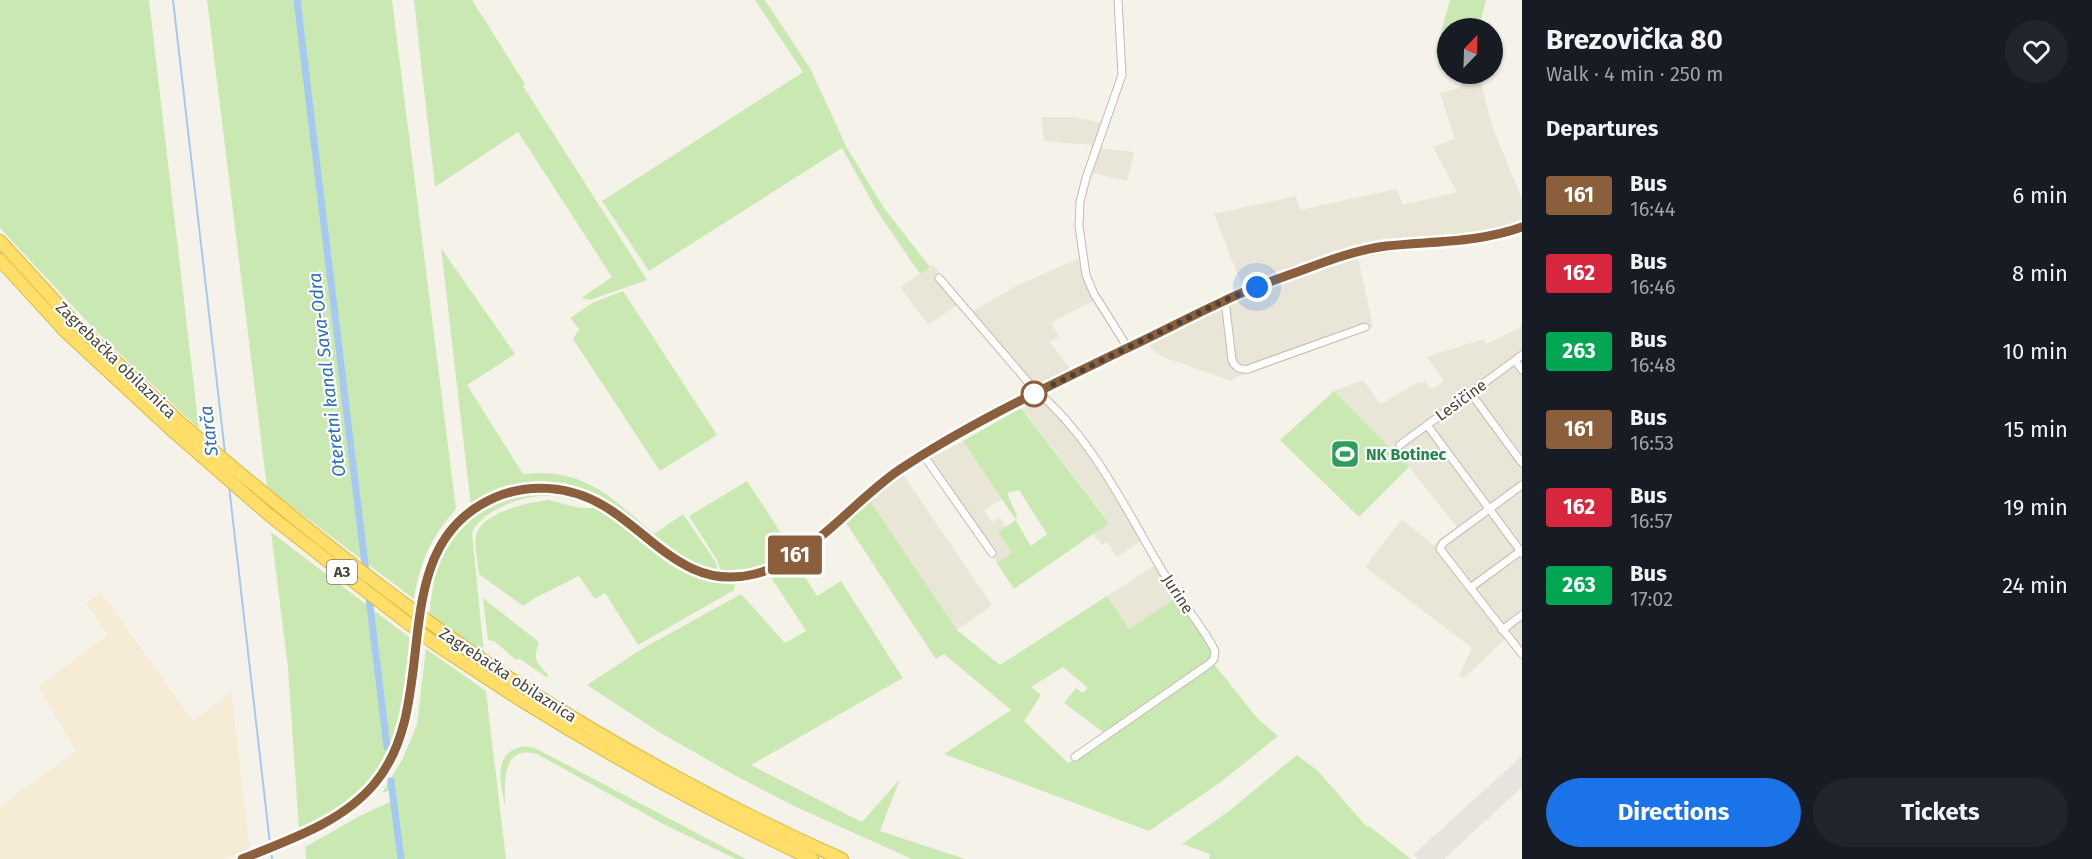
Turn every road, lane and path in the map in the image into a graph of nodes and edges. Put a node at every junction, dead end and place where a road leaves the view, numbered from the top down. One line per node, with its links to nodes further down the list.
1 (1118, 0): 8 (street)
2 (1522, 227): 6 (main road)
3 (0, 241): 15 (highway, Zagrebačka obilaznica / A3)
4 (0, 260): 15 (highway, Zagrebačka obilaznica / A3)
5 (939, 278): 12 (street)
6 (1225, 300): 7 (street); 8 (main road)
7 (1365, 327)
8 (1128, 348): 12 (main road)
9 (1522, 355): 10 (street, Lesičine)
10 (1515, 360): 11 (street); 13 (street, Lesičine)
11 (1522, 370)
12 (1037, 392): 17 (main road); 27 (street, Jurine)
13 (1470, 393): 14 (street, Lesičine); 18 (street)
14 (1427, 425): 16 (street, Lesičine); 20 (street)
15 (178, 428): 29 (highway, Zagrebačka obilaznica / A3, bridge); 30 (highway, Zagrebačka obilaznica / A3, bridge)
16 (1400, 445)
17 (924, 456): 22 (street); 28 (main road)
18 (1522, 463)
19 (1522, 485): 20 (street)
20 (1489, 510): 21 (street); 23 (street)
21 (1521, 551): 23 (street)
22 (992, 553)
23 (1470, 588): 25 (street)
24 (1522, 615): 25 (street)
25 (1502, 630): 26 (street)
26 (1522, 654)
27 (1075, 757)
28 (242, 859)
29 (812, 859)
30 (842, 859)

